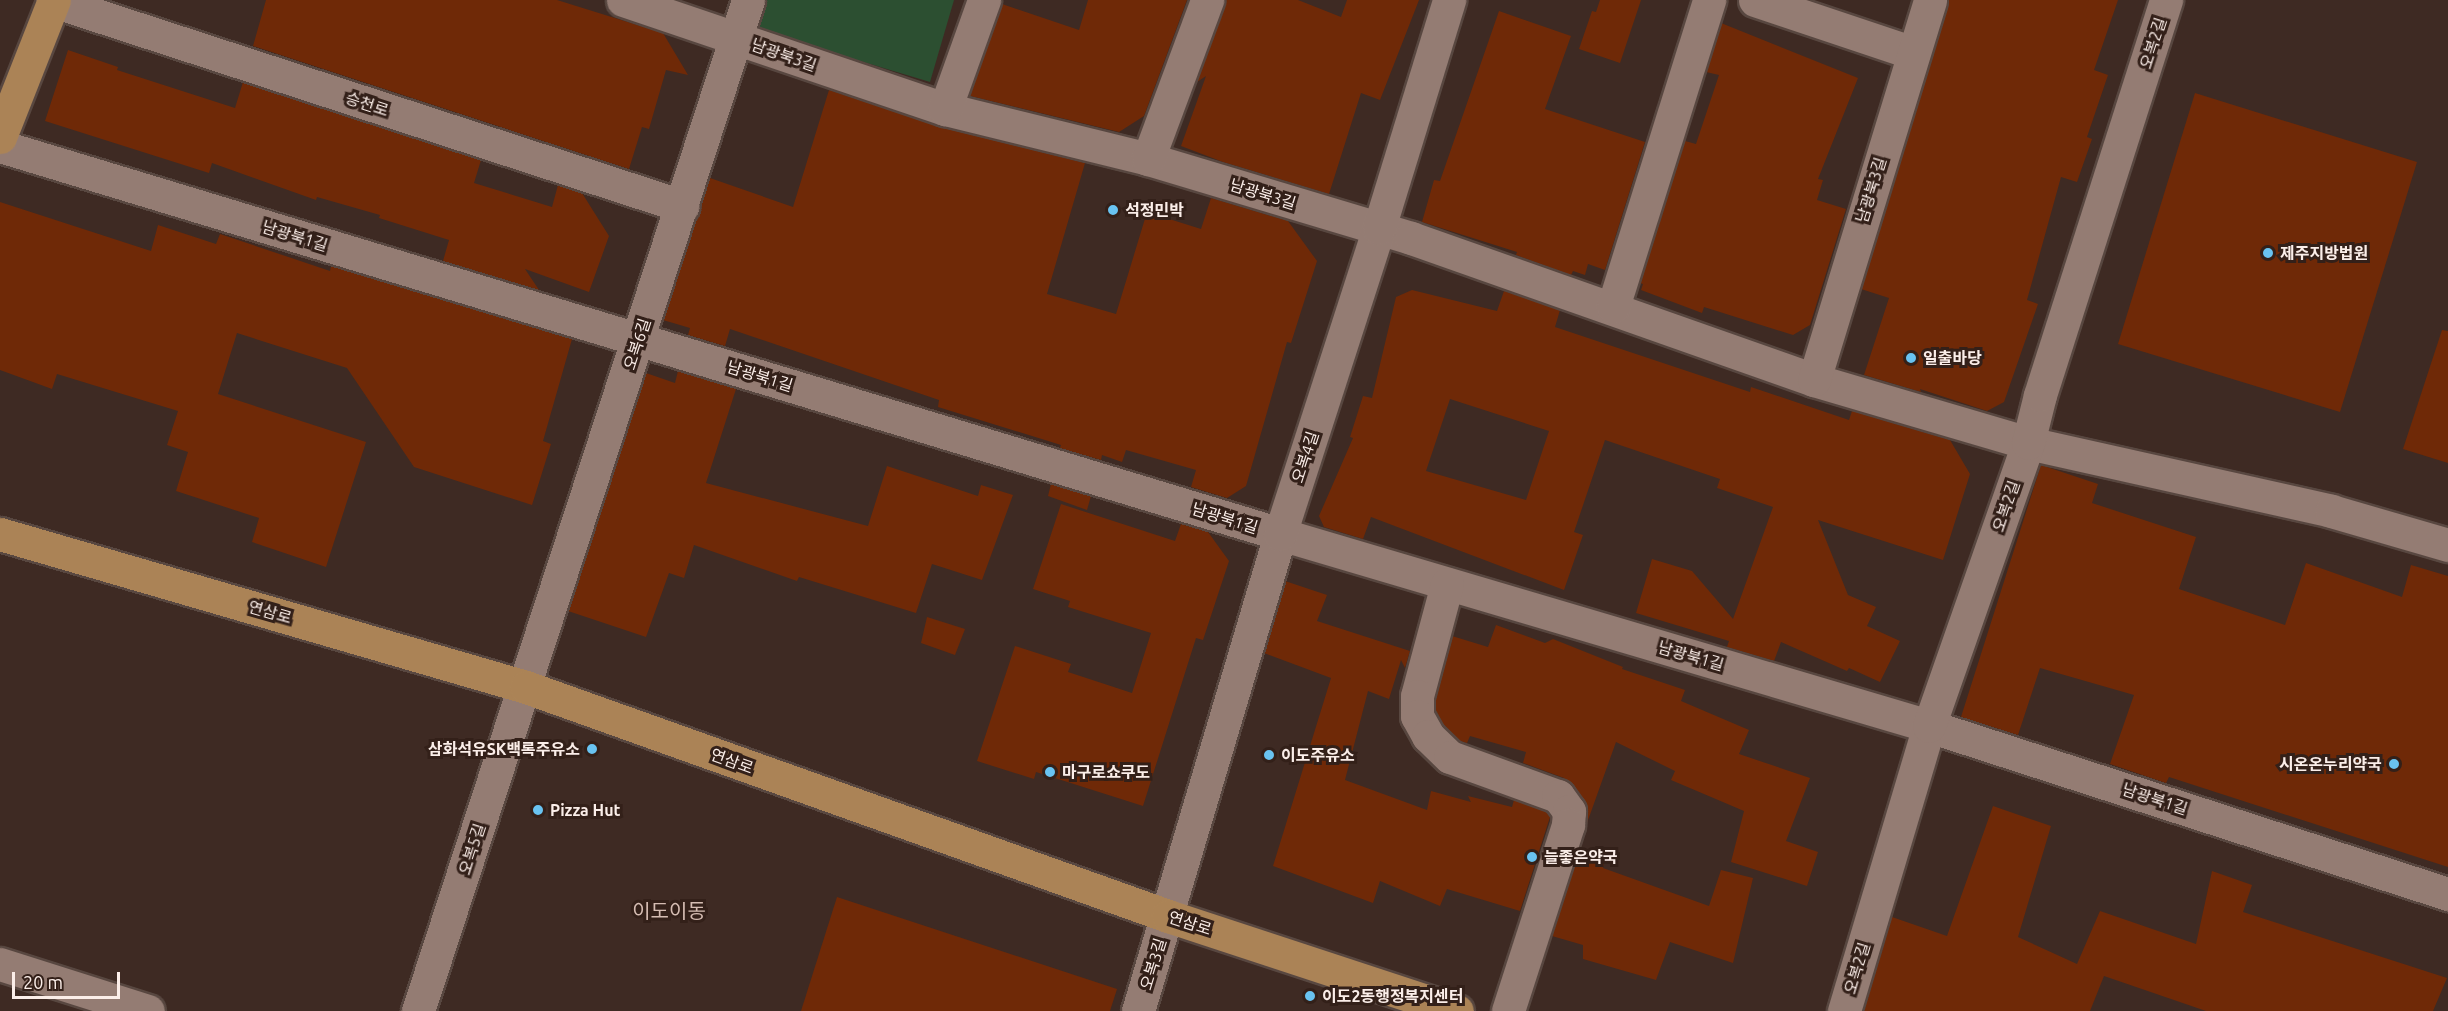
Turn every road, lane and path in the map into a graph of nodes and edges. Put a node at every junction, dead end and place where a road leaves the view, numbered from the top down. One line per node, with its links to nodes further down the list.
1 (623, 0): 11 (street, 남광북3길)
2 (748, 0): 11 (street, 오복6길)
3 (984, 0): 13 (street)
4 (1207, 0): 16 (street)
5 (1449, 0): 18 (street, 오복4길)
6 (1708, 0): 19 (street)
7 (1755, 0): 12 (street)
8 (1930, 0): 12 (street, 남광북3길)
9 (2166, 0): 22 (street, 오복2길)
10 (53, 1): 14 (main road, 승천로); 17 (street, 승천로)
11 (736, 38): 13 (street, 남광북3길); 17 (street, 오복6길)
12 (1913, 53): 21 (street, 남광북3길)
13 (945, 109): 16 (street, 남광북3길)
14 (0, 137)
15 (0, 146): 20 (street, 남광북1길)
16 (1148, 159): 18 (street, 남광북3길)
17 (682, 206): 20 (street, 오복6길)
18 (1379, 228): 19 (street, 남광북3길); 24 (street, 오복4길)
19 (1613, 307): 21 (street, 남광북3길)
20 (638, 340): 24 (street, 남광북1길); 27 (street, 오복6길)
21 (1814, 380): 22 (street, 남광북3길)
22 (2028, 443): 25 (street, 남광북3길); 28 (street, 오복2길)
23 (0, 534): 27 (main road, 연삼로)
24 (1280, 534): 26 (street, 남광북1길); 30 (street, 오복4길)
25 (2448, 545)
26 (1446, 584): 28 (street, 남광북1길); 36 (street)
27 (526, 687): 30 (main road, 연삼로); 33 (street, 오복5길)
28 (1929, 726): 29 (street, 남광북1길); 37 (street, 오복2길)
29 (2448, 894)
30 (1168, 916): 34 (street, 오복3길); 35 (main road, 연삼로)
31 (0, 964): 32 (street)
32 (148, 1011)
33 (418, 1011)
34 (1138, 1011)
35 (1457, 1011)
36 (1508, 1011)
37 (1844, 1011)

